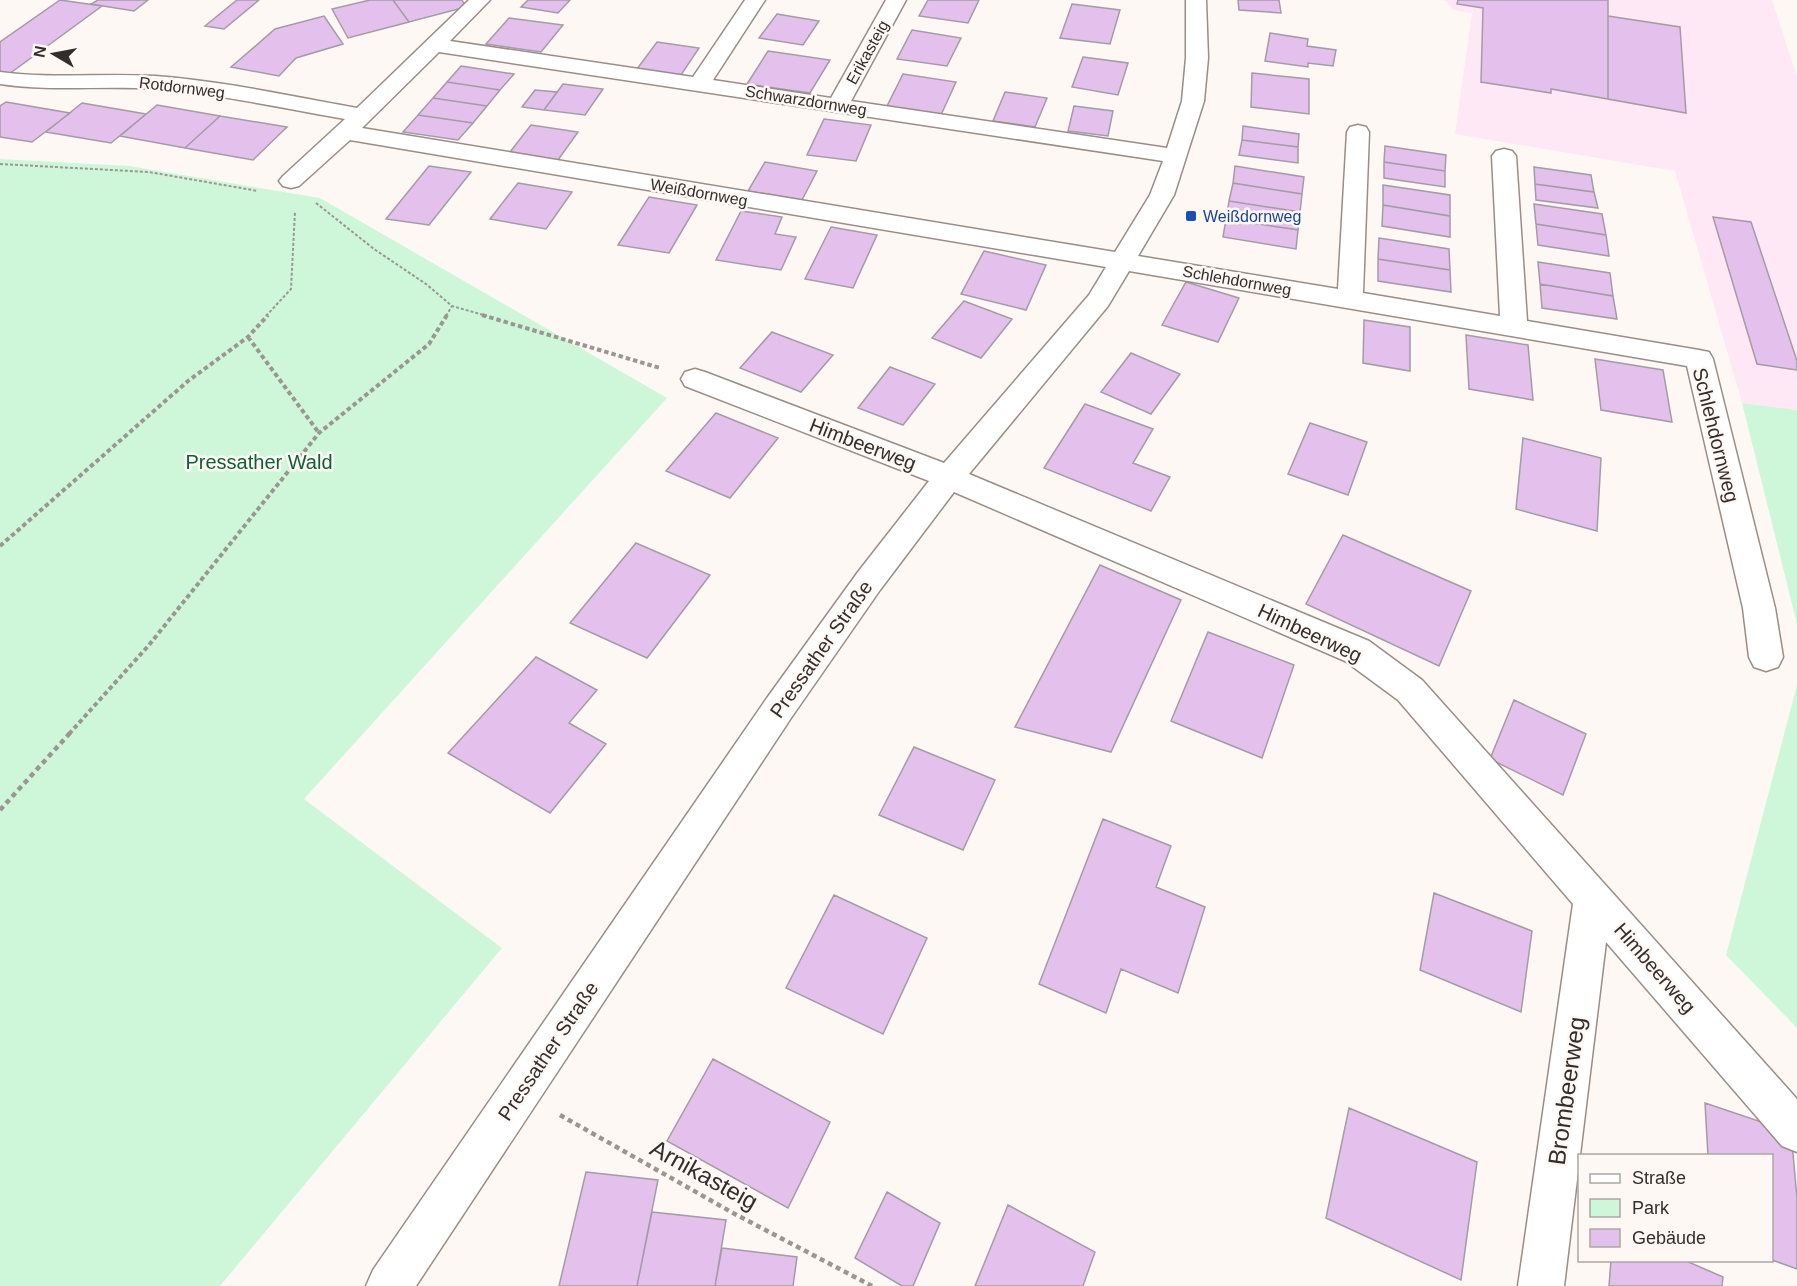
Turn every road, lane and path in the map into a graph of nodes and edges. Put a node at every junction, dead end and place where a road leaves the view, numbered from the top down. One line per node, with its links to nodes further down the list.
1 (480, 0): 5 (street)
2 (755, 0): 7 (street)
3 (896, 0): 8 (street, Erikasteig)
4 (1196, 0): 11 (street, Pressather Straße)
5 (437, 45): 7 (street, Schwarzdornweg); 9 (street)
6 (0, 78): 9 (street, Rotdornweg)
7 (699, 84): 8 (street, Schwarzdornweg)
8 (838, 105): 11 (street, Schwarzdornweg)
9 (354, 124): 14 (street); 15 (street, Weißdornweg)
10 (1358, 132): 16 (street)
11 (1176, 156): 15 (street, Pressather Straße)
12 (1504, 156): 18 (street)
13 (0, 164): 14 (path)
14 (294, 189): 17 (path); 19 (path)
15 (1124, 260): 16 (street, Schlehdornweg); 22 (street, Pressather Straße)
16 (1350, 299): 18 (street, Schlehdornweg)
17 (452, 306): 20 (path); 21 (path)
18 (1514, 328): 24 (street, Schlehdornweg)
19 (248, 337): 21 (path); 23 (path)
20 (695, 379): 22 (street, Himbeerweg)
21 (319, 433): 25 (path)
22 (948, 478): 26 (street, Himbeerweg); 27 (street, Pressather Straße)
23 (0, 546)
24 (1766, 657)
25 (0, 810)
26 (1593, 897): 28 (street, Himbeerweg); 31 (street, Brombeerweg)
27 (520, 1092): 29 (street, Pressather Straße); 30 (path, Arnikasteig)
28 (1797, 1131)
29 (389, 1286)
30 (872, 1286)
31 (1541, 1286)

